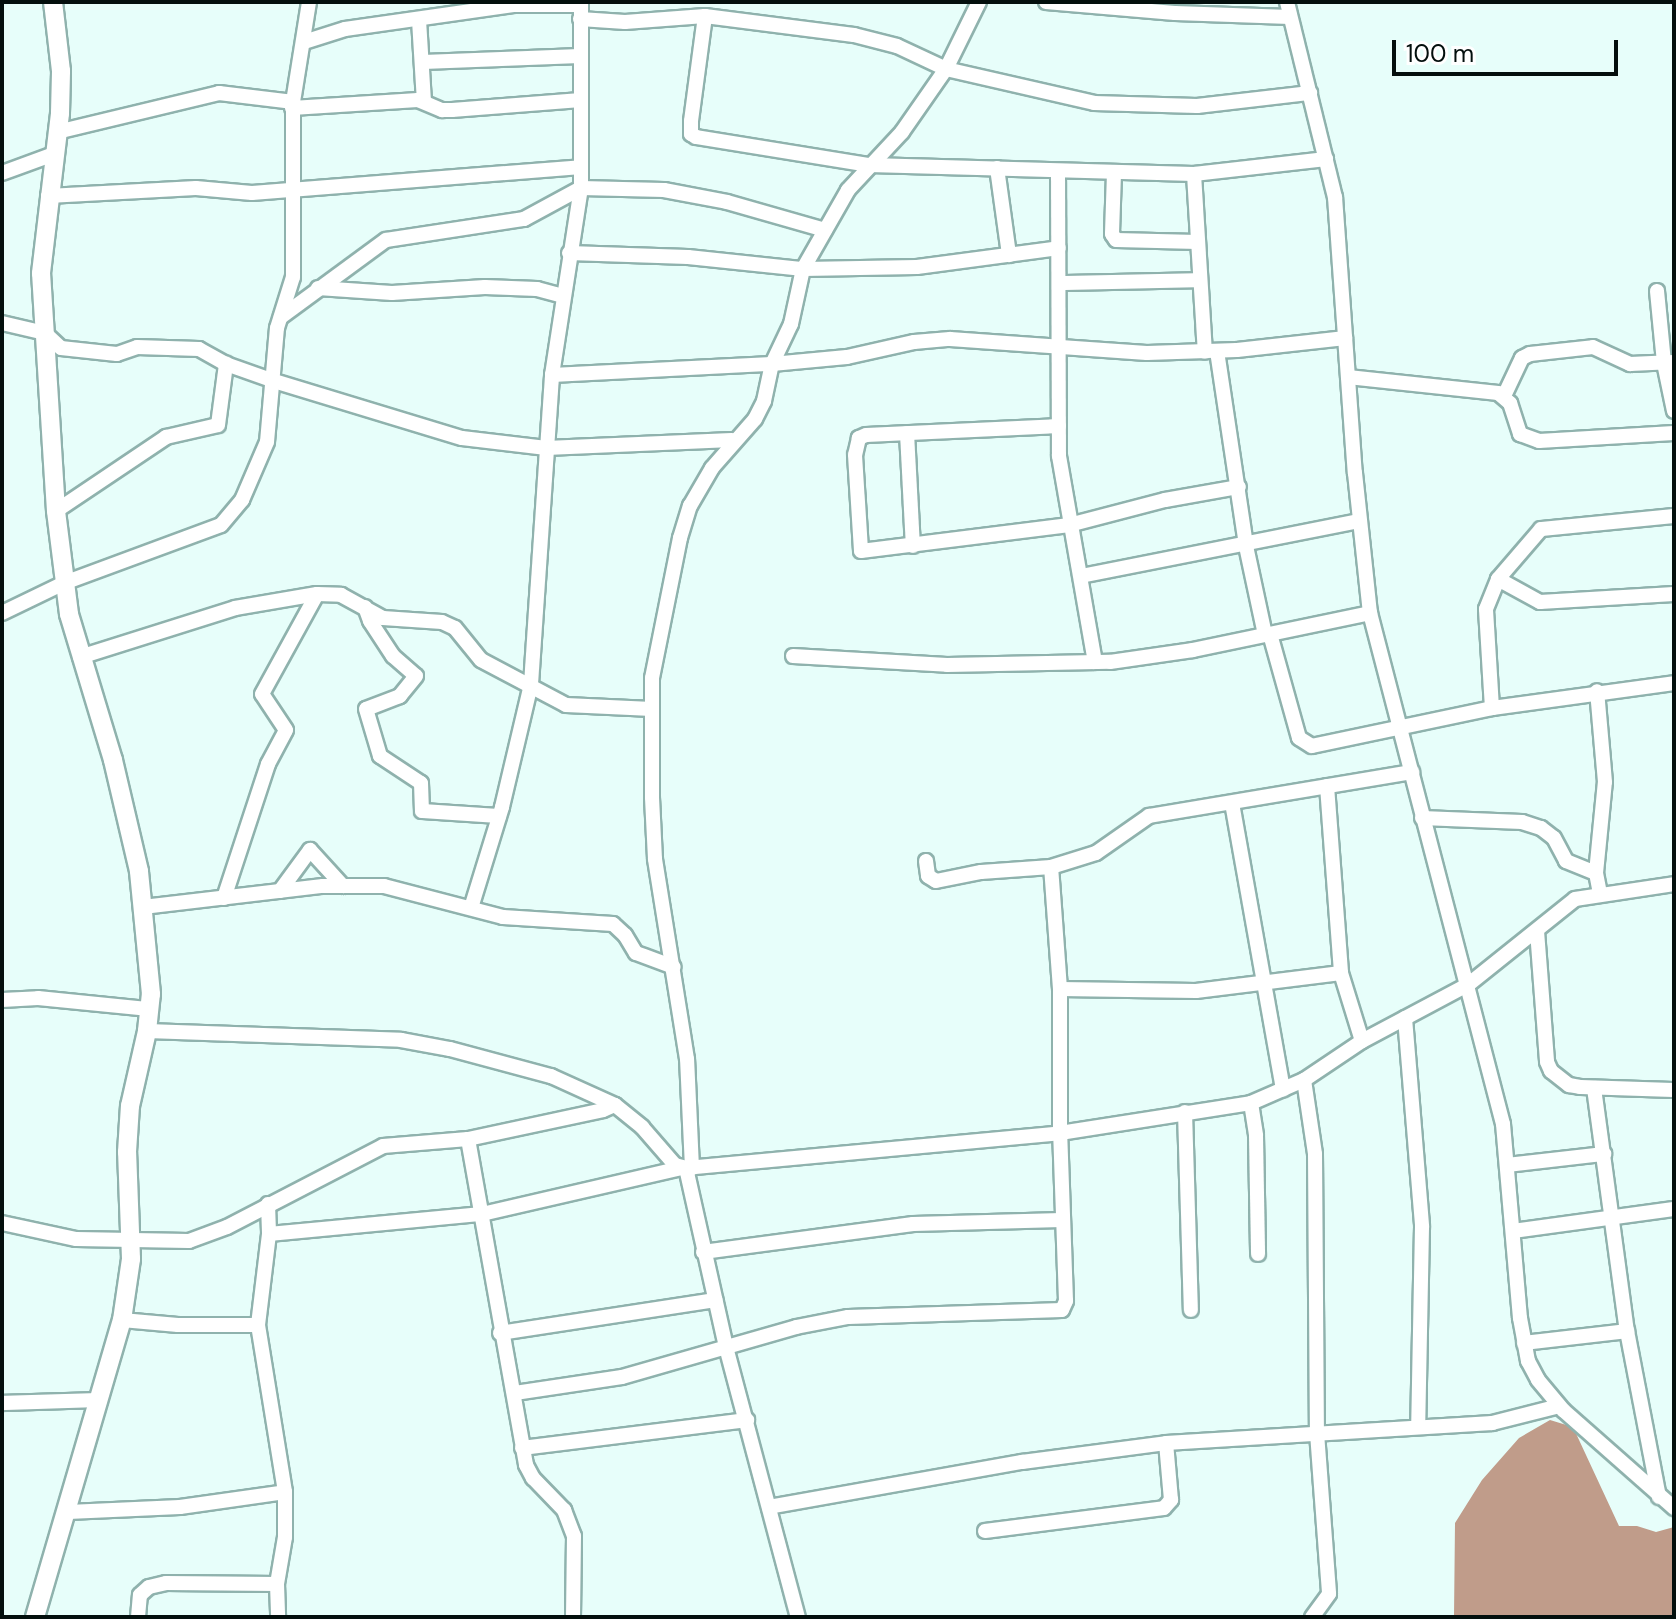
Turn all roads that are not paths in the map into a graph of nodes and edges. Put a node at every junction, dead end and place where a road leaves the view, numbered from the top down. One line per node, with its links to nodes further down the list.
1 (53, 2): 19 (street)
2 (309, 2): 11 (street)
3 (979, 2): 14 (street)
4 (1046, 2): 9 (street)
5 (1287, 2): 9 (street)
6 (513, 3): 7 (street); 10 (street)
7 (580, 9): 8 (street); 12 (street)
8 (705, 16): 14 (street); 22 (street)
9 (1290, 17): 15 (street)
10 (419, 20): 11 (street); 13 (street)
11 (304, 42): 18 (street)
12 (580, 56): 13 (street); 16 (street)
13 (423, 62): 17 (street)
14 (946, 69): 15 (street); 22 (street)
15 (1310, 93): 21 (street)
16 (581, 100): 17 (street); 23 (street)
17 (424, 102): 18 (street)
18 (292, 105): 19 (street); 30 (street)
19 (57, 132): 20 (street)
20 (54, 154): 26 (street); 31 (street)
21 (1326, 159): 28 (street); 46 (street)
22 (869, 165): 24 (street); 32 (street)
23 (581, 167): 29 (street); 30 (street)
24 (997, 168): 25 (street); 36 (street)
25 (1058, 171): 27 (street); 34 (street)
26 (2, 173)
27 (1114, 173): 28 (street); 33 (street)
28 (1194, 174): 33 (street)
29 (581, 188): 32 (street); 35 (street); 40 (street)
30 (292, 189): 31 (street); 43 (street)
31 (48, 196): 45 (street)
32 (825, 230): 37 (street)
33 (1198, 242): 38 (street)
34 (1059, 248): 36 (street); 39 (street)
35 (569, 253): 37 (street); 42 (street)
36 (1009, 255): 37 (street)
37 (803, 269): 51 (street)
38 (1200, 280): 39 (street); 48 (street)
39 (1060, 283): 47 (street)
40 (318, 288): 42 (street); 43 (street)
41 (1657, 291): 49 (street)
42 (563, 296): 52 (street)
43 (280, 317): 54 (street)
44 (2, 323): 45 (street)
45 (45, 333): 50 (street); 63 (street)
46 (1345, 338): 48 (street); 53 (street)
47 (1060, 349): 48 (street); 51 (street); 57 (street)
48 (1211, 352): 62 (street)
49 (1669, 363): 55 (street); 56 (street)
50 (226, 364): 54 (street); 63 (street)
51 (772, 364): 52 (street); 60 (street)
52 (552, 375): 61 (street)
53 (1348, 377): 55 (street); 65 (street)
54 (274, 381): 61 (street); 71 (street)
55 (1504, 396): 59 (street)
56 (1674, 411)
57 (1059, 426): 58 (street); 66 (street)
58 (907, 433): 67 (street); 67 (street)
59 (1674, 433)
60 (732, 440): 61 (street); 85 (street)
61 (546, 448): 82 (street)
62 (1239, 487): 66 (street); 68 (street)
63 (56, 511): 71 (street)
64 (1674, 516): 70 (street)
65 (1360, 521): 68 (street); 76 (street)
66 (1069, 525): 67 (street); 69 (street)
67 (913, 546)
68 (1246, 546): 69 (street); 77 (street)
69 (1081, 576): 80 (street)
70 (1498, 579): 73 (street); 84 (street)
71 (64, 583): 75 (street); 79 (street)
72 (317, 594): 74 (street); 79 (street); 99 (street)
73 (1674, 594)
74 (365, 607): 82 (street); 90 (street)
75 (2, 613)
76 (1370, 613): 77 (street); 86 (street)
77 (1267, 634): 80 (street); 86 (street)
78 (793, 656): 80 (street)
79 (80, 657): 100 (street)
80 (1095, 662)
81 (1674, 683): 83 (street)
82 (531, 684): 85 (street); 90 (street)
83 (1597, 691): 84 (street); 94 (street)
84 (1492, 708): 86 (street)
85 (652, 709): 103 (street)
86 (1401, 728): 87 (street)
87 (1412, 772): 88 (street); 91 (street)
88 (1327, 786): 89 (street); 104 (street)
89 (1232, 803): 93 (street); 106 (street)
90 (499, 816): 101 (street)
91 (1422, 818): 94 (street); 105 (street)
92 (926, 861): 93 (street)
93 (1051, 867): 107 (street)
94 (1596, 873): 98 (street)
95 (1674, 884): 98 (street)
96 (343, 886): 97 (street); 97 (street); 101 (street)
97 (280, 891): 99 (street)
98 (1600, 893): 102 (street)
99 (224, 898): 100 (street)
100 (143, 907): 109 (street)
101 (471, 908): 103 (street)
102 (1537, 931): 105 (street); 114 (street)
103 (674, 967): 124 (street)
104 (1341, 973): 106 (street); 112 (street)
105 (1469, 984): 110 (street); 123 (street)
106 (1263, 985): 107 (street); 115 (street)
107 (1060, 989): 120 (street)
108 (2, 1000): 109 (street)
109 (149, 1009): 111 (street)
110 (1405, 1018): 112 (street); 149 (street)
111 (147, 1031): 118 (street); 133 (street)
112 (1362, 1041): 113 (street)
113 (1304, 1080): 115 (street); 150 (street)
114 (1594, 1088): 116 (street); 122 (street)
115 (1283, 1090): 117 (street)
116 (1674, 1090)
117 (1251, 1103): 119 (street); 135 (street)
118 (615, 1105): 121 (street); 124 (street)
119 (1185, 1112): 120 (street); 137 (street)
120 (1060, 1133): 124 (street); 129 (street)
121 (468, 1139): 125 (street); 127 (street)
122 (1604, 1154): 123 (street); 128 (street)
123 (1507, 1165): 131 (street)
124 (686, 1168): 127 (street); 134 (street)
125 (268, 1204): 132 (street); 133 (street)
126 (1674, 1209): 128 (street)
127 (482, 1214): 132 (street); 141 (street)
128 (1613, 1217): 131 (street); 140 (street)
129 (1062, 1220): 134 (street); 143 (street)
130 (2, 1223): 133 (street)
131 (1513, 1231): 142 (street)
132 (269, 1234): 139 (street)
133 (131, 1240): 138 (street)
134 (703, 1252): 136 (street)
135 (1258, 1254)
136 (715, 1300): 141 (street); 143 (street)
137 (1191, 1310)
138 (122, 1320): 139 (street); 145 (street)
139 (258, 1325): 153 (street)
140 (1627, 1331): 142 (street); 154 (street)
141 (500, 1333): 144 (street)
142 (1524, 1343): 147 (street)
143 (726, 1347): 144 (street); 148 (street)
144 (515, 1393): 152 (street)
145 (100, 1400): 146 (street); 157 (street)
146 (2, 1403)
147 (1559, 1406): 149 (street); 154 (street)
148 (747, 1420): 152 (street); 155 (street)
149 (1418, 1427): 150 (street)
150 (1317, 1433): 151 (street); 165 (street)
151 (1166, 1443): 155 (street); 158 (street)
152 (522, 1448): 163 (street)
153 (285, 1492): 157 (street); 159 (street)
154 (1659, 1497): 156 (street)
155 (769, 1507): 164 (street)
156 (1674, 1508)
157 (68, 1512): 160 (street)
158 (985, 1531)
159 (277, 1584): 161 (street); 162 (street)
160 (35, 1617)
161 (138, 1617)
162 (278, 1617)
163 (573, 1617)
164 (798, 1617)
165 (1312, 1617)

